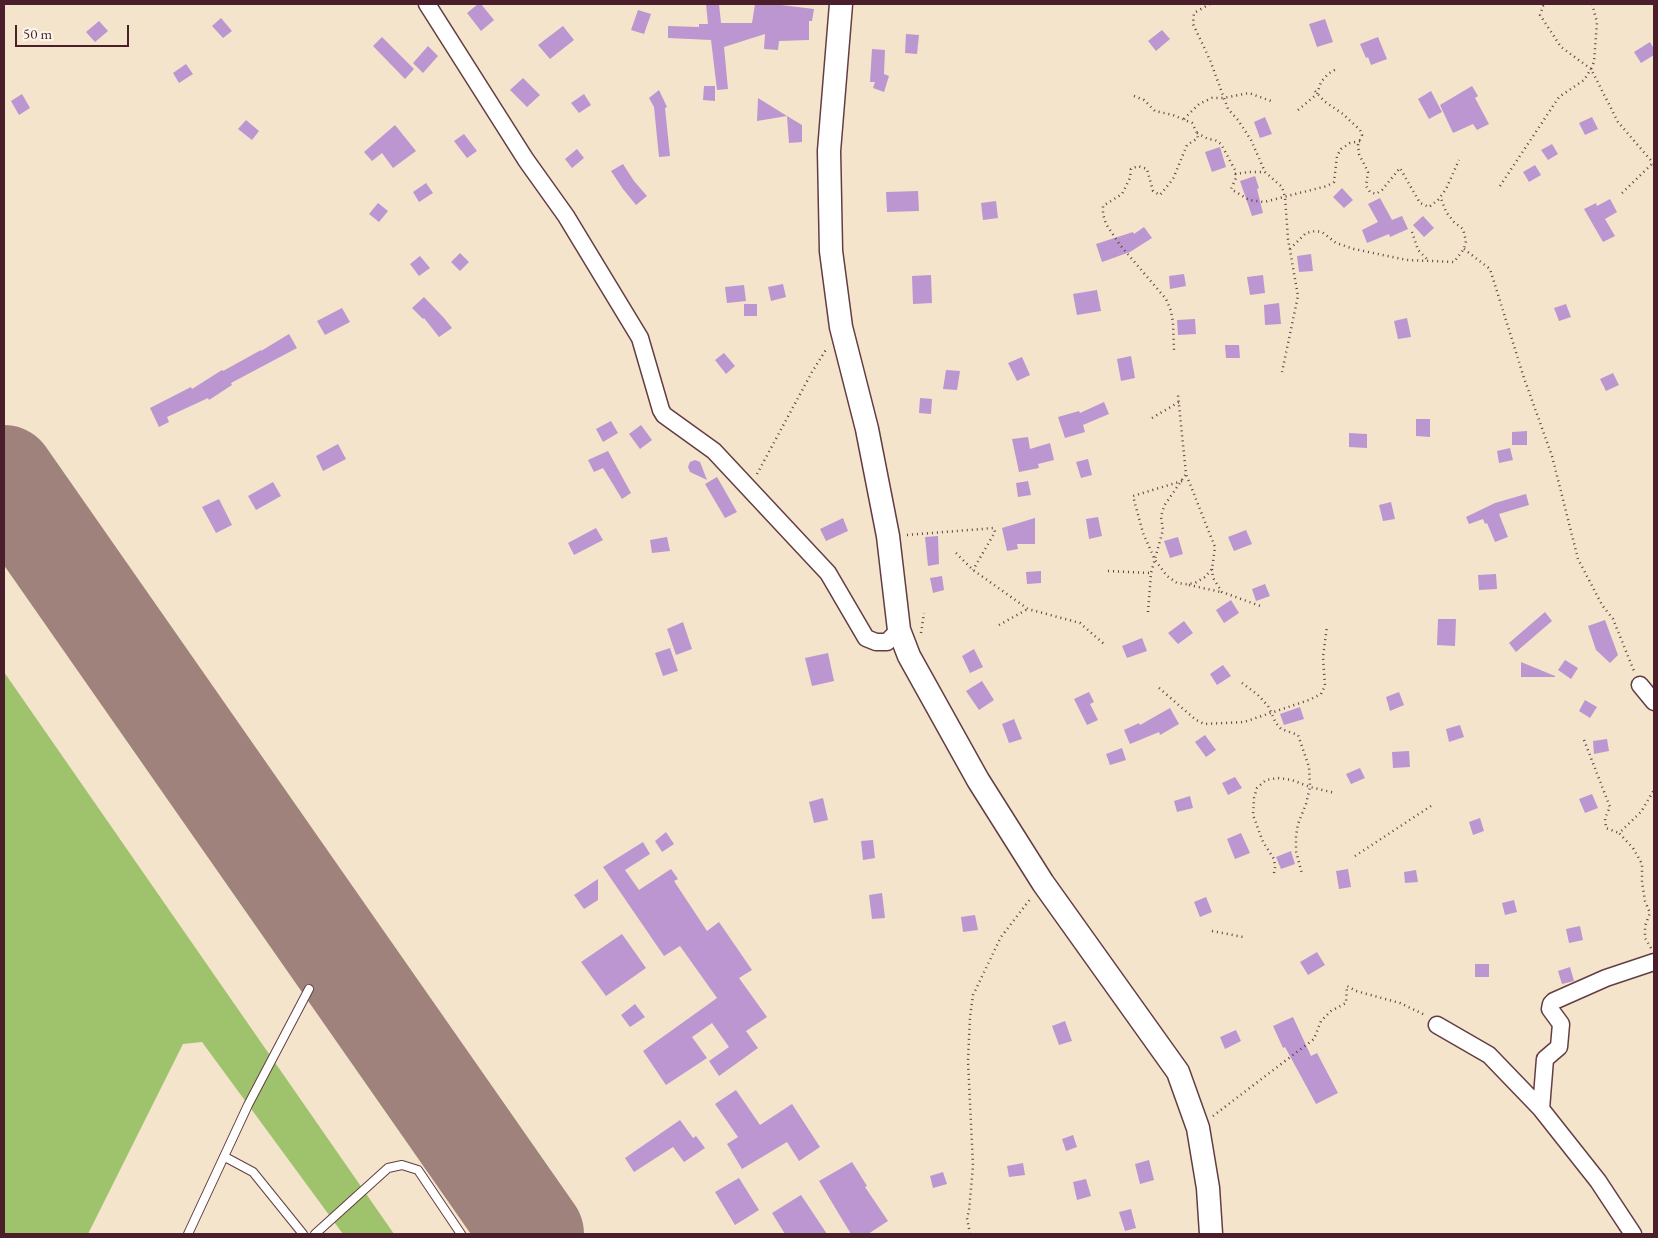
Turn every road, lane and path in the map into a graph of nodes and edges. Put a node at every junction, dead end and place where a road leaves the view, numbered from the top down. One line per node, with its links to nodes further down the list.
1 (427, 4): 36 (street)
2 (841, 4): 28 (main road)
3 (1210, 4): 10 (path)
4 (1548, 4): 7 (path)
5 (1592, 4): 7 (path)
6 (1338, 68): 8 (path)
7 (1591, 69): 17 (path); 20 (path)
8 (1316, 92): 12 (path); 15 (path)
9 (1134, 96): 13 (path)
10 (1224, 98): 11 (path); 13 (path); 18 (path)
11 (1271, 101)
12 (1298, 110)
13 (1184, 119): 14 (path)
14 (1197, 133): 19 (path); 29 (path)
15 (1360, 141): 22 (path); 23 (path)
16 (1459, 160): 23 (path)
17 (1654, 164): 21 (path)
18 (1266, 172): 19 (path); 22 (path)
19 (1235, 174): 22 (path)
20 (1500, 186)
21 (1622, 194)
22 (1285, 197): 25 (path)
23 (1440, 197): 26 (path)
24 (1412, 232): 27 (path)
25 (1290, 249): 27 (path); 30 (path)
26 (1464, 249): 27 (path); 54 (path)
27 (1428, 260)
28 (841, 327): 36 (path); 37 (main road)
29 (1174, 350)
30 (1282, 372)
31 (1178, 395): 32 (path)
32 (1179, 401): 33 (path); 34 (path)
33 (1152, 418)
34 (1186, 474): 35 (path); 40 (path)
35 (1182, 481): 39 (path); 39 (path)
36 (749, 489): 51 (street)
37 (888, 536): 41 (path); 51 (main road)
38 (956, 553): 41 (path)
39 (1155, 560): 43 (path); 44 (path)
40 (1212, 569): 44 (path); 45 (path)
41 (973, 570): 47 (path)
42 (1108, 571): 43 (path)
43 (1151, 573): 48 (path)
44 (1186, 584): 45 (path)
45 (1222, 592): 46 (path)
46 (1263, 607)
47 (1028, 609): 49 (path); 52 (path)
48 (1148, 612)
49 (999, 625)
50 (1327, 626): 57 (path)
51 (899, 630): 67 (main road)
52 (1104, 644)
53 (1242, 683): 57 (path)
54 (1640, 685): 56 (street)
55 (1159, 688): 57 (path)
56 (1654, 702)
57 (1271, 713): 59 (path)
58 (1584, 740): 63 (path)
59 (1310, 787): 61 (path); 65 (path); 66 (path)
60 (1654, 790): 63 (path)
61 (1335, 793)
62 (1434, 804): 64 (path)
63 (1619, 833): 70 (path)
64 (1354, 856)
65 (1274, 873)
66 (1302, 874)
67 (1043, 882): 75 (main road); 81 (path)
68 (1212, 931): 69 (path)
69 (1243, 937)
70 (1654, 954)
71 (1654, 962): 74 (street)
72 (309, 989): 76 (lane)
73 (1437, 1025): 74 (street); 75 (path)
74 (1541, 1109): 83 (street)
75 (1198, 1128): 82 (main road)
76 (225, 1157): 77 (lane); 78 (lane)
77 (188, 1234)
78 (303, 1234)
79 (315, 1234): 80 (lane)
80 (461, 1234)
81 (970, 1234)
82 (1211, 1234)
83 (1633, 1234)

